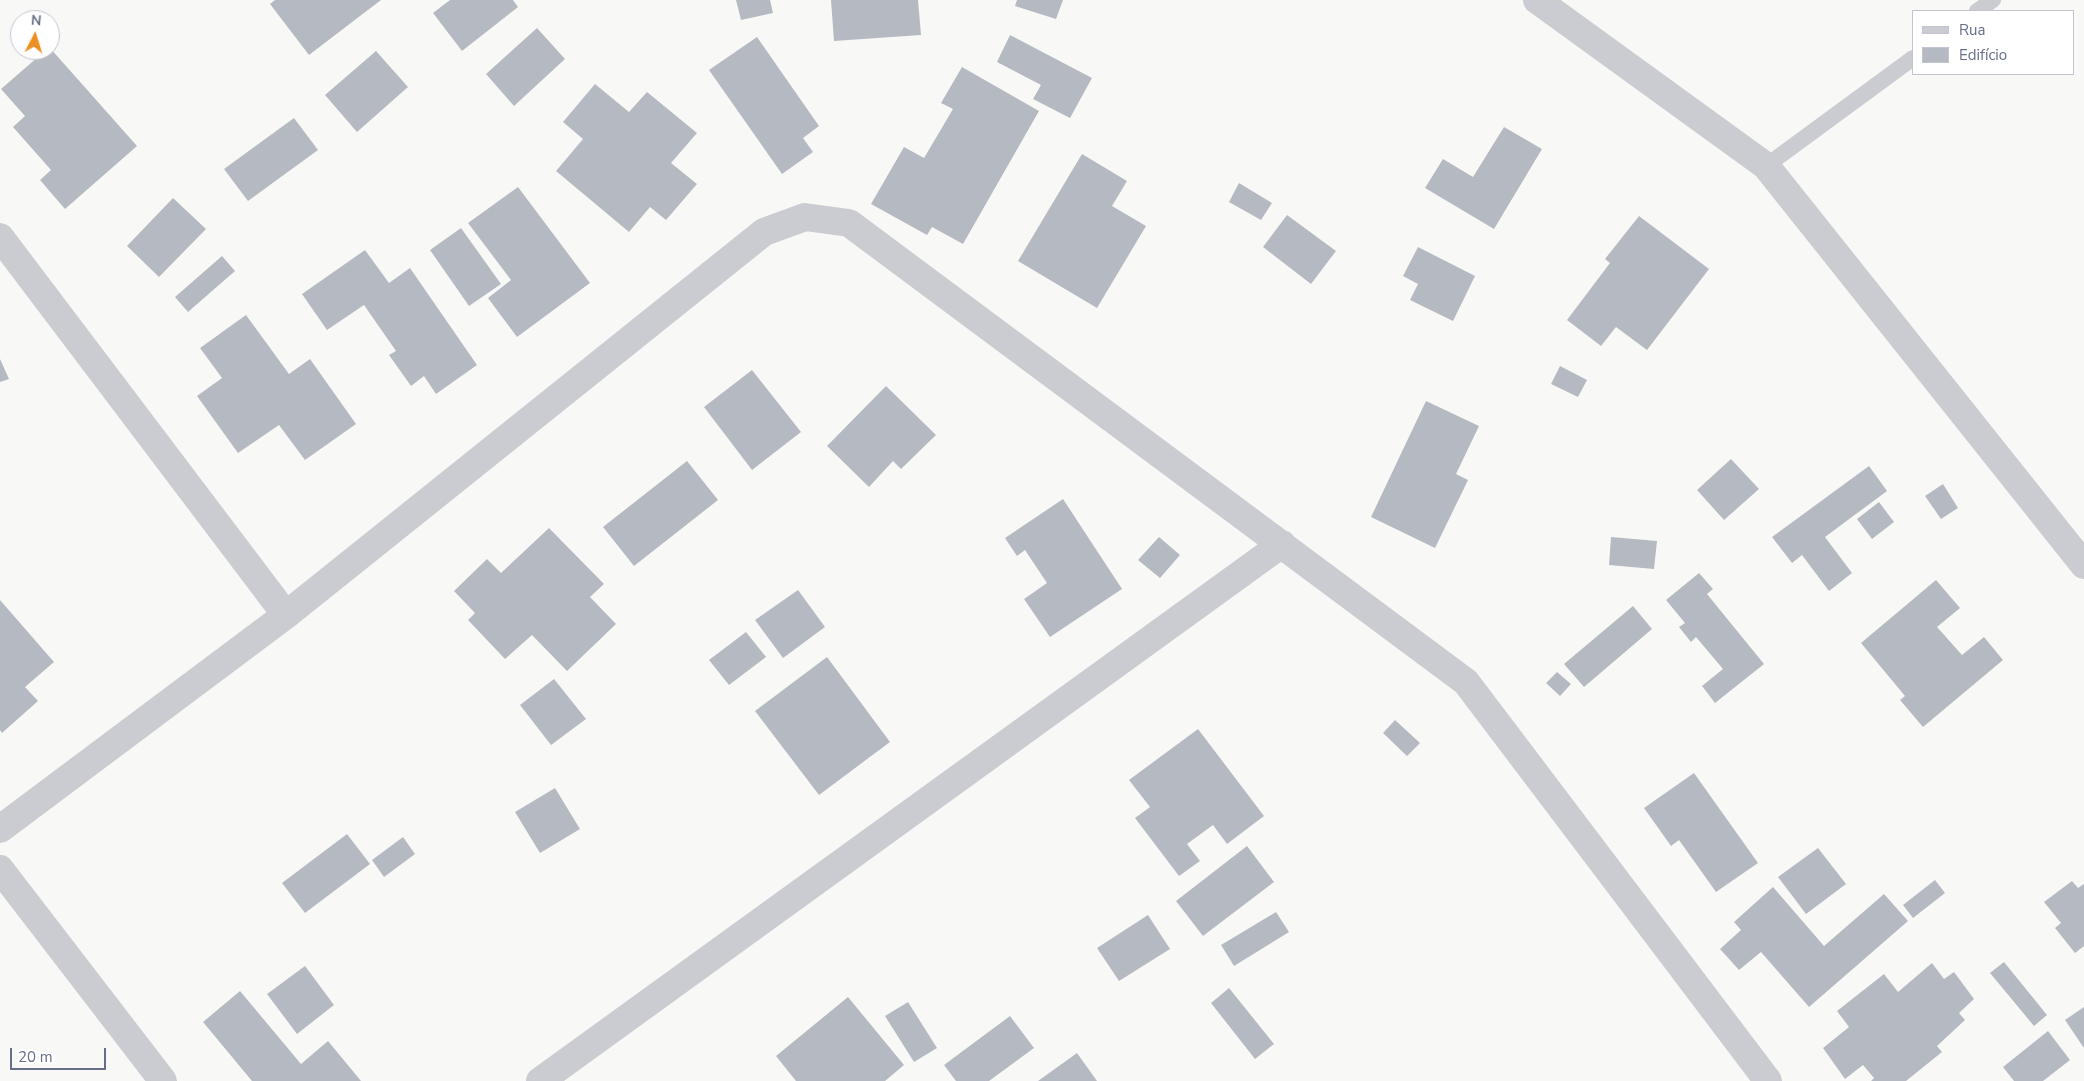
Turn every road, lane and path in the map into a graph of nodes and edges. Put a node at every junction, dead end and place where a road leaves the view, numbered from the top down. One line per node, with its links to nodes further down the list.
1 (1538, 0): 5 (street)
2 (1993, 0): 3 (lane)
3 (1979, 10)
4 (1912, 59): 5 (lane)
5 (1766, 166): 8 (street)
6 (0, 237): 9 (street)
7 (1282, 544): 9 (street); 13 (street); 14 (street)
8 (2084, 565)
9 (286, 615): 10 (street)
10 (0, 829)
11 (0, 869): 12 (street)
12 (162, 1081)
13 (540, 1081)
14 (1768, 1081)

